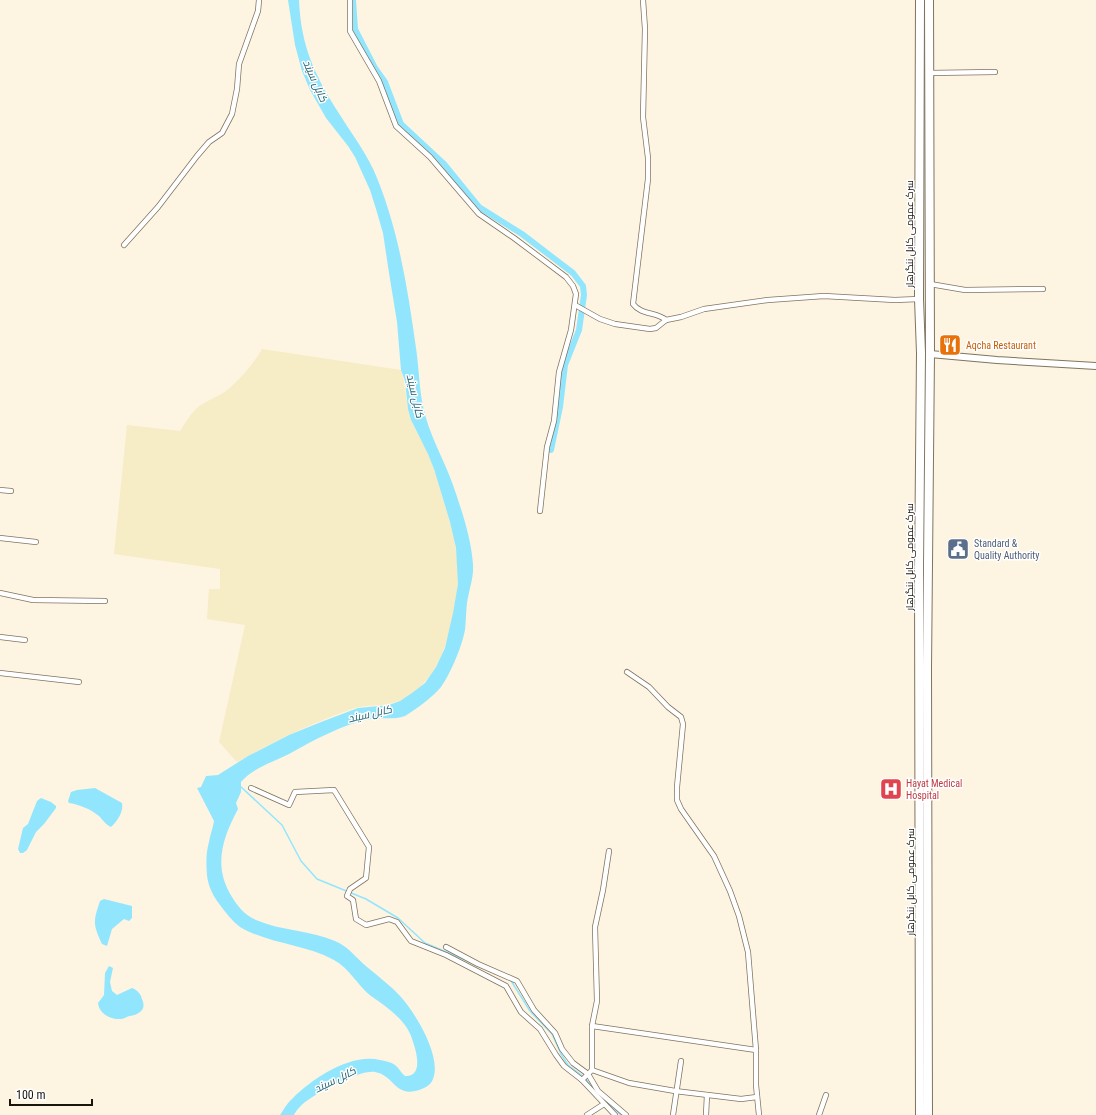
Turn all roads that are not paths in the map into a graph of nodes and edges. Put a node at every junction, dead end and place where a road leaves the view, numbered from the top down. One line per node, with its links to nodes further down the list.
1 (259, 0): 10 (street)
2 (350, 0): 14 (street)
3 (643, 0): 15 (street)
4 (920, 0): 9 (highway, سرک عمومی کابل ننگرهار)
5 (929, 0): 7 (highway, سرک عمومی کابل ننگرهار)
6 (995, 72): 7 (street)
7 (929, 73): 8 (highway, سرک عمومی کابل ننگرهار)
8 (929, 157): 9 (highway); 11 (highway, سرک عمومی کابل ننگرهار)
9 (919, 158): 13 (highway, سرک عمومی کابل ننگرهار)
10 (124, 246)
11 (930, 284): 12 (street); 16 (highway, سرک عمومی کابل ننگرهار)
12 (1043, 289)
13 (919, 299): 15 (street); 30 (highway, سرک عمومی کابل ننگرهار)
14 (575, 305): 15 (street); 20 (street)
15 (666, 320)
16 (930, 354): 17 (main road); 30 (highway, سرک عمومی کابل ننگرهار)
17 (1096, 366)
18 (0, 490): 19 (street)
19 (10, 491)
20 (540, 511)
21 (0, 538): 22 (street)
22 (36, 542)
23 (0, 593): 24 (street)
24 (105, 601)
25 (0, 637): 26 (street)
26 (25, 640)
27 (627, 672): 35 (street)
28 (0, 673): 29 (street)
29 (79, 682)
30 (923, 730): 44 (highway, سرک عمومی کابل ننگرهار)
31 (251, 788): 38 (street)
32 (609, 851): 34 (street)
33 (446, 947): 37 (street)
34 (592, 1026): 35 (street); 37 (street)
35 (756, 1050): 42 (street)
36 (681, 1061): 39 (street)
37 (590, 1072): 38 (street); 39 (street); 47 (street)
38 (582, 1080): 43 (street)
39 (678, 1092): 40 (street); 48 (street)
40 (707, 1095): 42 (street); 49 (street)
41 (826, 1095): 51 (street)
42 (757, 1097): 50 (street)
43 (604, 1104): 45 (street); 46 (street)
44 (924, 1106): 52 (highway, سرک عمومی کابل ننگرهار); 53 (highway, سرک عمومی کابل ننگرهار)
45 (587, 1115)
46 (615, 1115)
47 (626, 1115)
48 (673, 1115)
49 (706, 1115)
50 (759, 1115)
51 (819, 1115)
52 (920, 1115)
53 (928, 1115)

